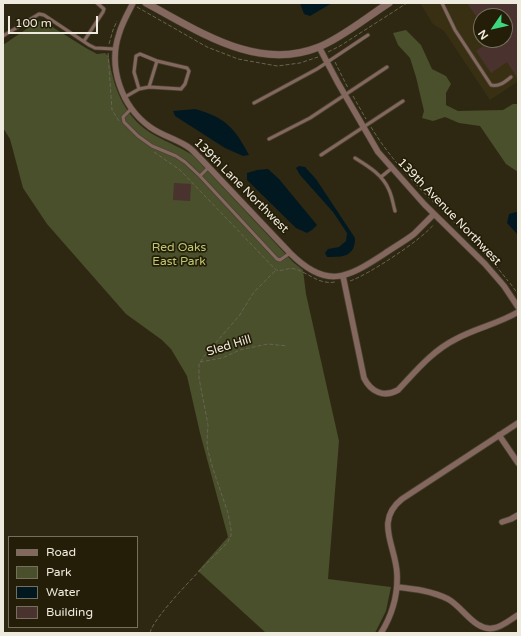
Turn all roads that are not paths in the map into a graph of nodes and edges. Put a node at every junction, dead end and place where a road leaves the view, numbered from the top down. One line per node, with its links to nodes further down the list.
1 (97, 3): 8 (lane)
2 (133, 3): 10 (street, 139th Lane Northwest)
3 (146, 3): 9 (street)
4 (389, 3): 9 (street)
5 (442, 3): 14 (lane)
6 (368, 35): 12 (lane)
7 (3, 36): 8 (lane)
8 (84, 41): 10 (lane)
9 (319, 47): 12 (street, 139th Avenue Northwest)
10 (115, 49): 18 (street, 139th Lane Northwest)
11 (157, 61): 15 (lane); 15 (lane); 16 (lane)
12 (327, 63): 17 (street, 139th Avenue Northwest); 20 (lane)
13 (387, 67): 17 (lane)
14 (511, 77)
15 (149, 87): 16 (lane)
16 (139, 89): 18 (lane)
17 (345, 96): 22 (street, 139th Avenue Northwest); 23 (lane)
18 (125, 97): 21 (street, 139th Lane Northwest)
19 (403, 101): 22 (lane)
20 (254, 103)
21 (132, 108): 26 (street, 139th Lane Northwest); 28 (lane)
22 (363, 128): 24 (lane); 27 (street, 139th Avenue Northwest)
23 (269, 138)
24 (321, 155)
25 (355, 158): 29 (lane)
26 (210, 167): 28 (lane); 32 (street, 139th Lane Northwest)
27 (392, 168): 29 (lane); 31 (street, 139th Avenue Northwest)
28 (200, 176): 32 (lane)
29 (380, 177): 30 (lane)
30 (395, 211)
31 (434, 214): 33 (street); 34 (street, 139th Avenue Northwest)
32 (290, 253): 33 (street, 139th Lane Northwest)
33 (343, 276): 35 (street)
34 (518, 307)
35 (518, 312)
36 (518, 422): 37 (street)
37 (499, 435): 38 (street); 41 (street)
38 (518, 463)
39 (518, 515): 40 (street)
40 (502, 522)
41 (397, 587): 42 (street); 43 (street)
42 (518, 615)
43 (381, 633)

